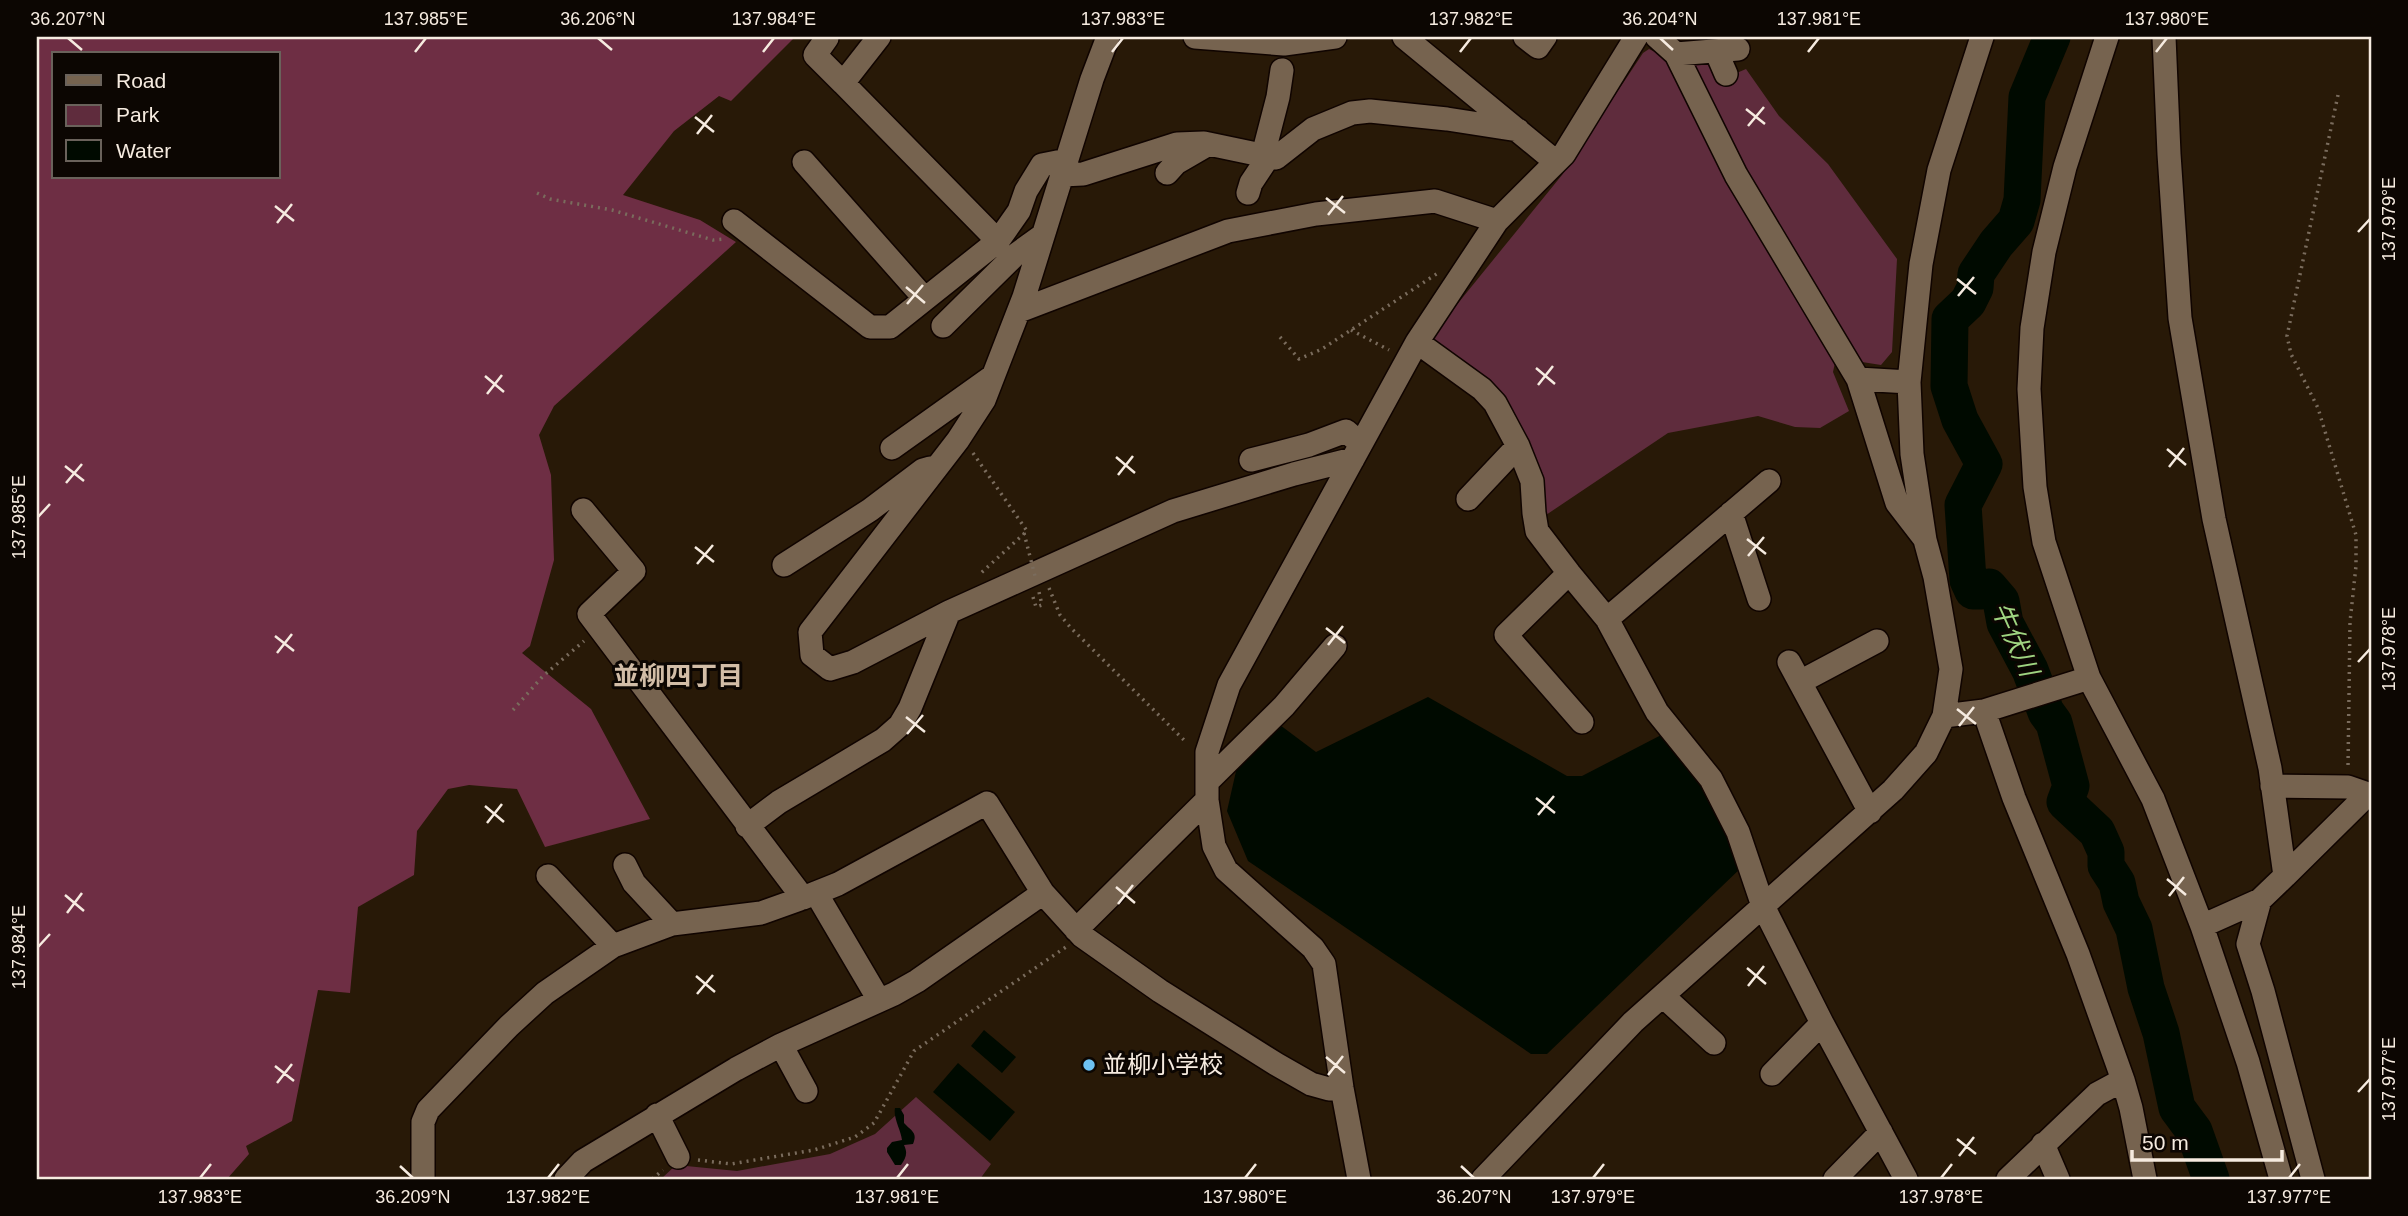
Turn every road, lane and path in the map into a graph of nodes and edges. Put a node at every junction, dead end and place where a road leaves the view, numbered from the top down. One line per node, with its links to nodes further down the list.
1 (879, 37): 17 (street)
2 (1108, 37): 24 (street)
3 (1195, 37): 4 (street)
4 (1335, 37)
5 (1404, 37): 19 (street)
6 (1525, 37): 7 (street)
7 (1545, 37)
8 (1636, 37): 23 (street)
9 (1657, 37): 14 (street)
10 (1983, 37): 42 (street)
11 (2107, 37): 66 (street)
12 (2164, 37): 72 (street)
13 (827, 38): 17 (street)
14 (1675, 54): 16 (street); 41 (street)
15 (1282, 70): 21 (street)
16 (1726, 74)
17 (844, 83): 31 (street)
18 (2338, 95): 74 (path)
19 (1518, 130): 21 (street); 23 (street)
20 (1208, 144): 21 (street); 24 (street); 25 (street)
21 (1266, 156): 27 (street)
22 (804, 162): 33 (street)
23 (1556, 162): 28 (street)
24 (1064, 168): 30 (street); 31 (street)
25 (1167, 173)
26 (537, 193): 29 (path)
27 (1248, 193)
28 (1497, 221): 34 (street); 38 (street)
29 (739, 225): 33 (street)
30 (1044, 235): 34 (street); 35 (street)
31 (998, 241): 33 (street)
32 (1444, 271): 36 (path)
33 (925, 299)
34 (1019, 311): 40 (street)
35 (943, 326)
36 (1351, 330): 37 (path); 39 (path)
37 (1280, 337)
38 (1417, 342): 44 (street); 46 (street)
39 (1399, 356)
40 (993, 376): 45 (street); 48 (street)
41 (1858, 379): 42 (street); 54 (street)
42 (1909, 382): 54 (street)
43 (966, 443): 53 (path)
44 (1518, 446): 50 (street); 56 (street)
45 (892, 448)
46 (1357, 452): 47 (street); 61 (street); 73 (street)
47 (1251, 460)
48 (939, 464): 55 (street); 61 (street)
49 (1769, 481): 52 (street)
50 (1468, 499)
51 (583, 510): 63 (street)
52 (1731, 513): 60 (street); 62 (street)
53 (1024, 533): 57 (path, bridge); 59 (path)
54 (1926, 540): 69 (street)
55 (784, 565)
56 (1569, 573): 62 (street); 70 (street)
57 (1037, 580)
58 (1045, 580): 71 (path)
59 (973, 581)
60 (1759, 599)
61 (949, 612): 76 (street)
62 (1607, 619): 83 (street)
63 (599, 629): 68 (path); 76 (street)
64 (1877, 641): 75 (street)
65 (1335, 646): 73 (street)
66 (2085, 679): 67 (street); 85 (street)
67 (1989, 709): 69 (street); 94 (street)
68 (513, 710)
69 (1944, 716): 75 (street)
70 (1582, 722)
71 (1188, 744)
72 (2272, 786): 74 (street); 79 (street)
73 (1207, 791): 86 (street); 95 (street)
74 (2362, 792): 79 (street)
75 (1870, 812): 83 (street)
76 (747, 826): 81 (street)
77 (625, 865): 84 (street)
78 (548, 876): 87 (street)
79 (2285, 876): 82 (street)
80 (1043, 893): 81 (street); 86 (street); 89 (street)
81 (810, 896): 84 (street); 89 (street)
82 (2260, 900): 85 (street); 112 (street)
83 (1763, 906): 88 (street); 90 (street)
84 (672, 925): 87 (street)
85 (2202, 926): 111 (street)
86 (1079, 933): 95 (street); 100 (path)
87 (613, 946): 102 (street)
88 (1663, 996): 91 (street); 101 (street)
89 (879, 1000): 92 (street)
90 (1822, 1023): 93 (street); 98 (street)
91 (1714, 1043)
92 (781, 1045): 96 (street); 97 (street)
93 (1772, 1074)
94 (2123, 1080): 99 (street); 110 (street)
95 (1342, 1088): 105 (street)
96 (806, 1091)
97 (657, 1115): 100 (street); 103 (street)
98 (1881, 1132): 106 (street); 107 (street)
99 (2043, 1144): 108 (street); 109 (street)
100 (678, 1157): 104 (path)
101 (1491, 1176)
102 (423, 1179)
103 (566, 1179)
104 (652, 1179)
105 (1359, 1179)
106 (1835, 1179)
107 (1906, 1179)
108 (2008, 1179)
109 (2058, 1179)
110 (2145, 1179)
111 (2281, 1179)
112 (2313, 1179)

